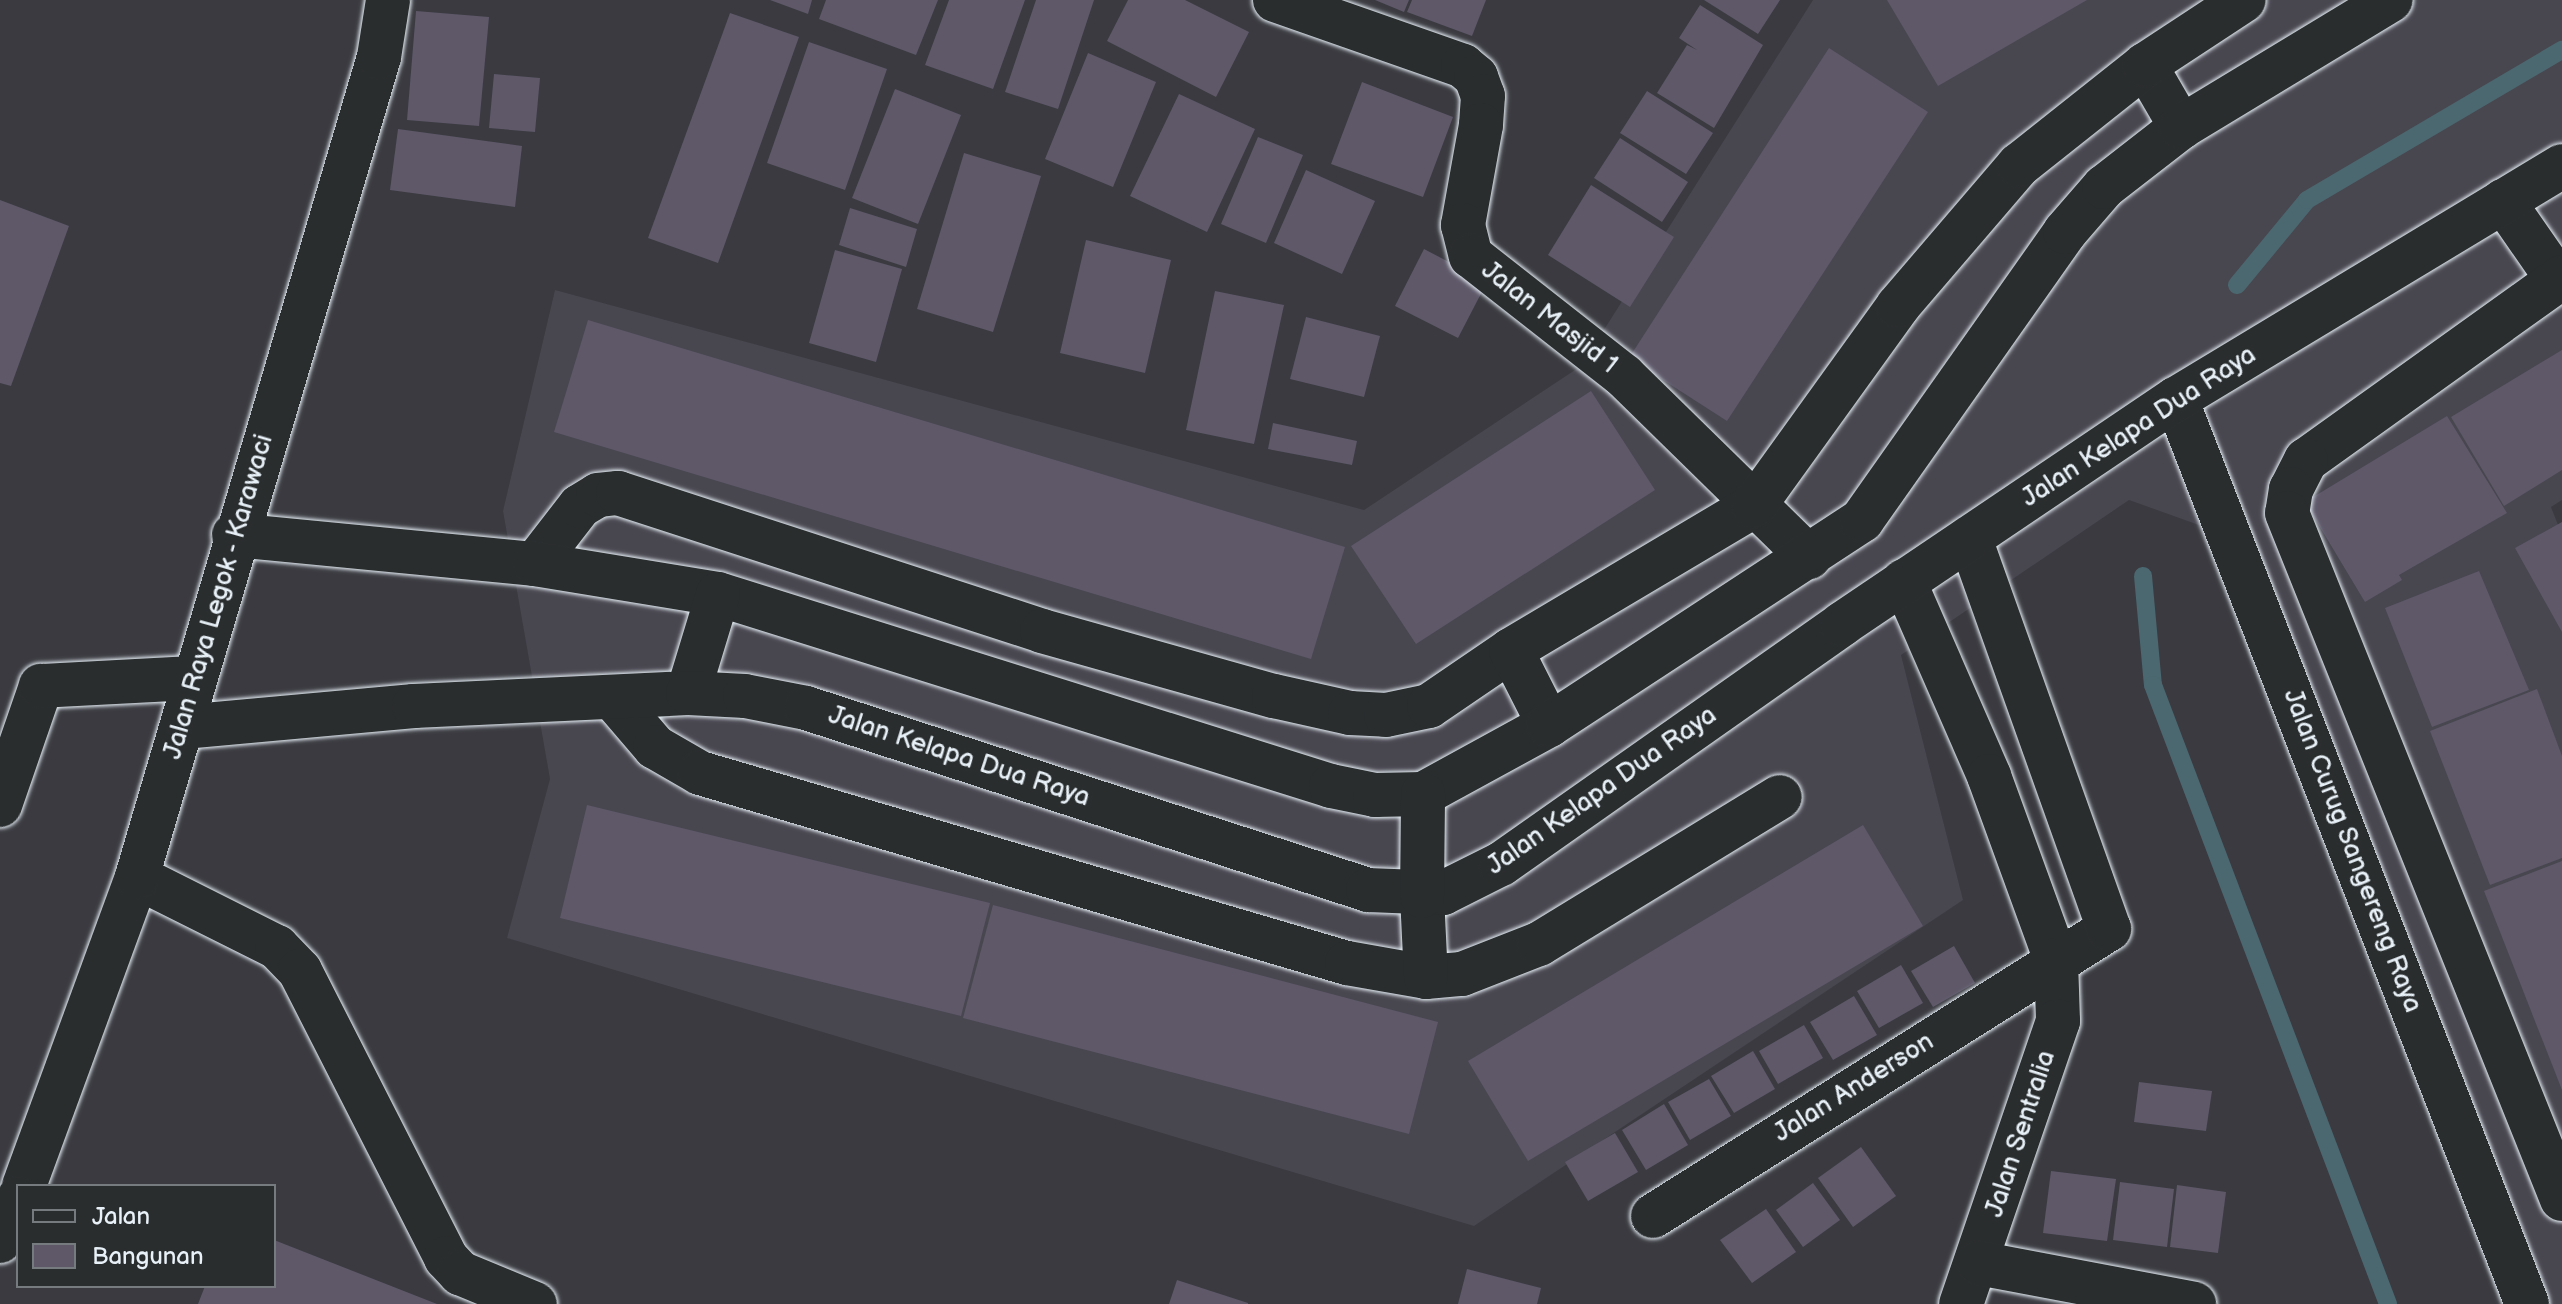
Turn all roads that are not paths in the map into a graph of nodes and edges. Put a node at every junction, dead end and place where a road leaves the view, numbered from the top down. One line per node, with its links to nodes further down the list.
1 (388, 0): 12 (main road, Jalan Raya Legok - Karawaci)
2 (1275, 0): 11 (main road, Jalan Masjid 1)
3 (2244, 0): 5 (main road)
4 (2391, 0): 6 (main road)
5 (2145, 65): 6 (main road); 11 (main road)
6 (2181, 127): 14 (main road)
7 (2562, 166): 8 (main road, Jalan Kelapa Dua Raya)
8 (2503, 201): 9 (main road); 10 (main road, Jalan Kelapa Dua Raya)
9 (2560, 279): 32 (main road)
10 (2176, 399): 13 (main road, Jalan Kelapa Dua Raya); 38 (main road, Jalan Curug Sangereng Raya)
11 (1754, 506): 14 (main road, Jalan Masjid 1); 18 (main road)
12 (234, 535): 15 (main road); 19 (main road, Jalan Raya Legok - Karawaci)
13 (1970, 538): 16 (main road, Jalan Kelapa Dua Raya); 29 (main road, Jalan Anderson)
14 (1809, 557): 22 (main road)
15 (535, 564): 17 (main road); 18 (main road)
16 (1904, 581): 28 (main road, Jalan Kelapa Dua Raya); 29 (main road, Jalan Sentralia)
17 (718, 594): 20 (main road); 24 (main road)
18 (1511, 650): 22 (main road)
19 (194, 678): 23 (main road, Jalan Raya Legok - Karawaci); 26 (main road)
20 (688, 693): 21 (main road, Jalan Kelapa Dua Raya); 28 (main road, Jalan Kelapa Dua Raya)
21 (612, 697): 23 (main road, Jalan Kelapa Dua Raya); 30 (main road)
22 (1549, 725): 24 (main road)
23 (183, 727): 27 (main road, Jalan Raya Legok - Karawaci)
24 (1423, 794): 28 (main road)
25 (1780, 797): 30 (main road)
26 (0, 805)
27 (137, 877): 31 (main road, Jalan Raya Legok - Karawaci); 35 (main road)
28 (1422, 896): 30 (main road)
29 (2056, 960): 33 (main road, Jalan Anderson); 34 (main road, Jalan Sentralia)
30 (1426, 977)
31 (21, 1184)
32 (2562, 1199)
33 (1653, 1216)
34 (1978, 1263): 36 (main road, Jalan Sentralia); 37 (main road)
35 (535, 1304)
36 (1961, 1304)
37 (2194, 1304)
38 (2527, 1304)

